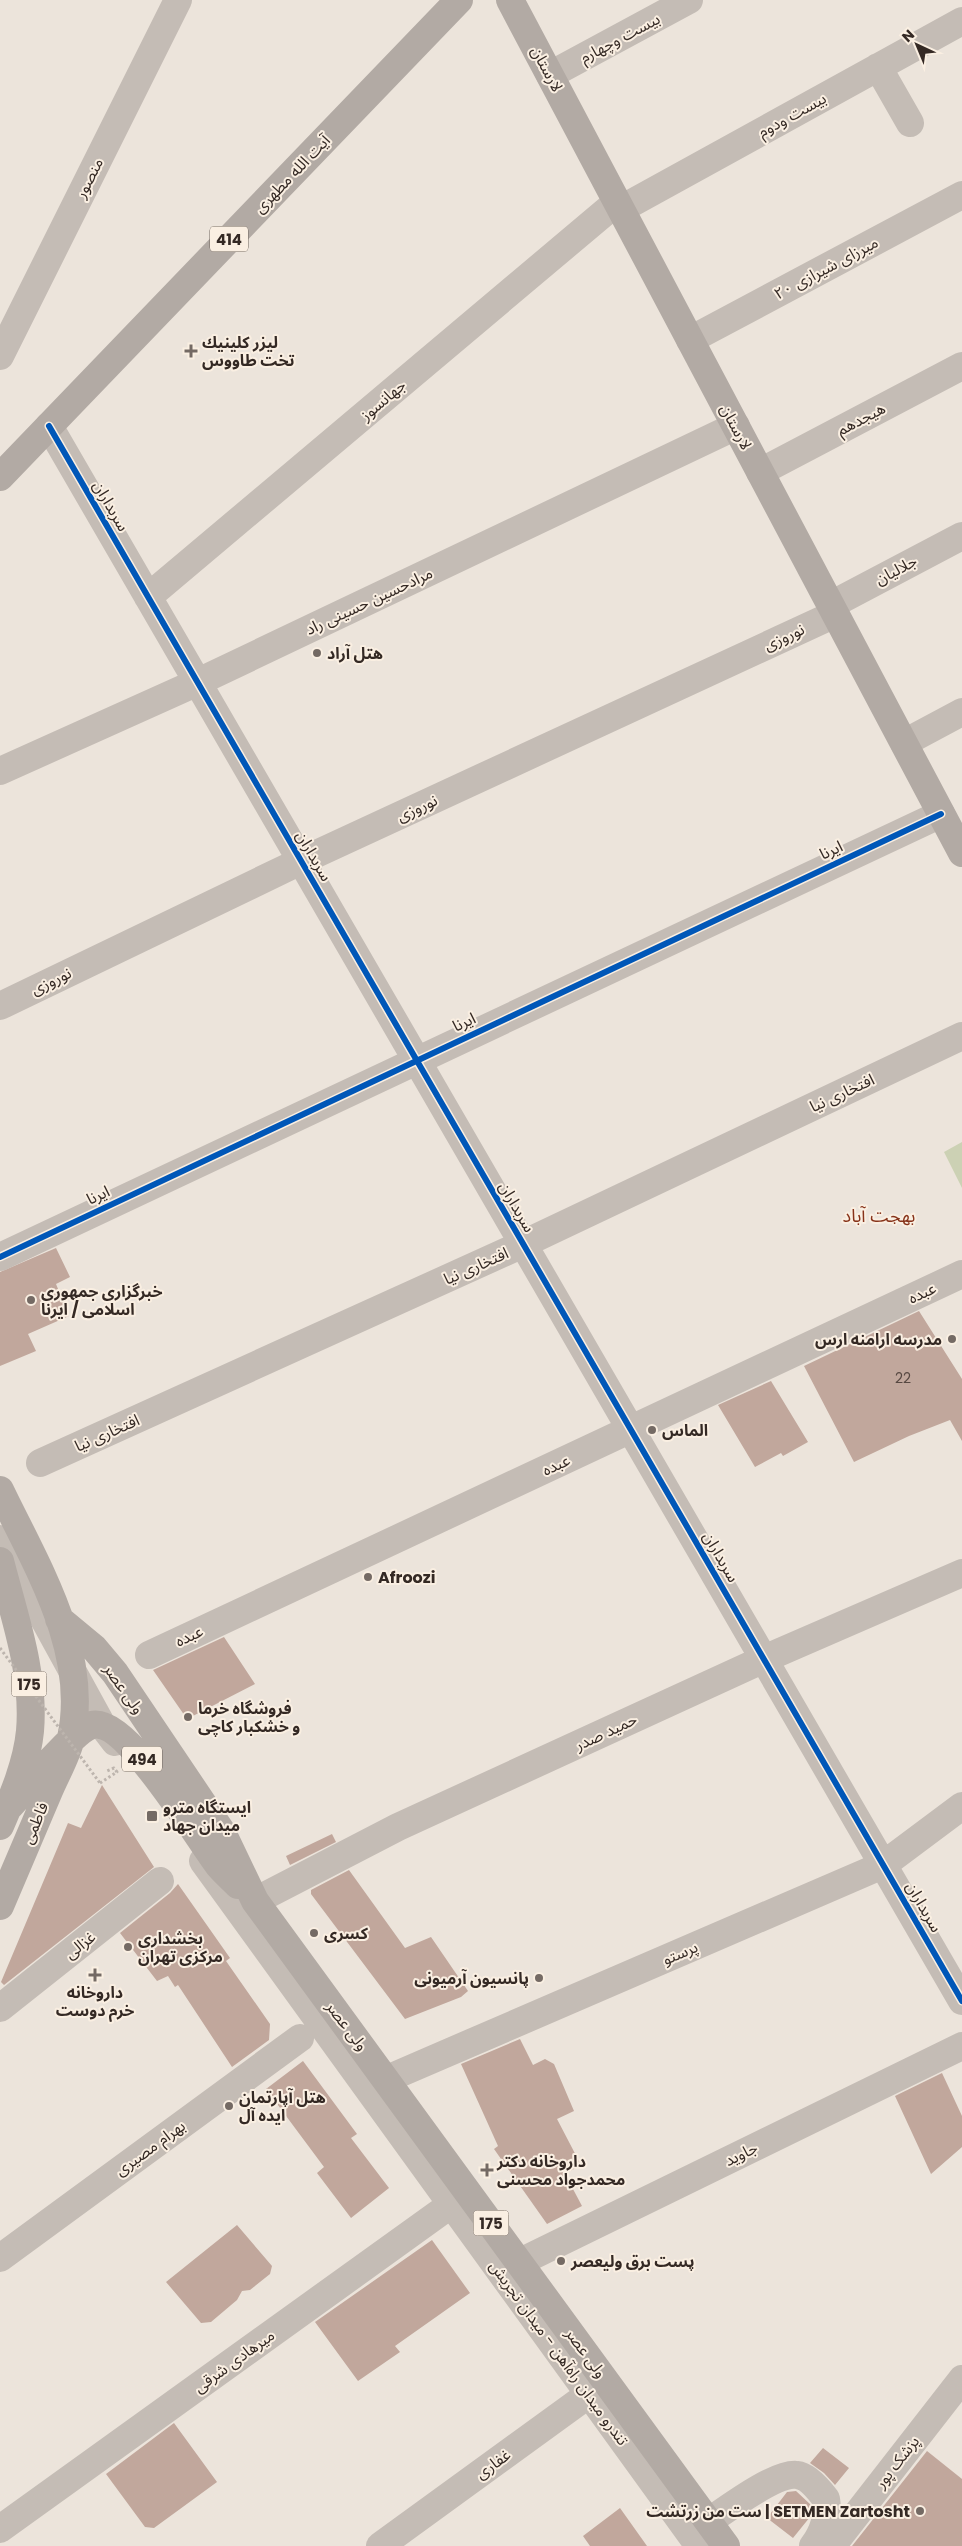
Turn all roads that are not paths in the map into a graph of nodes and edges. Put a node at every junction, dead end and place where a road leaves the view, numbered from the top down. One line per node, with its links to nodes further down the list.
1 (178, 0): 12 (street, منصور)
2 (459, 0): 14 (main road, آیت الله مطهری / 414)
3 (510, 0): 7 (main road, لارستان)
4 (689, 0): 7 (street, بیست وچهارم)
5 (962, 21): 6 (street, بیست ودوم)
6 (878, 67): 8 (street); 10 (street, بیست ودوم)
7 (550, 75): 10 (main road, لارستان)
8 (910, 123)
9 (961, 197): 11 (street, میرزای شیرازی ۲۰)
10 (619, 206): 11 (main road, لارستان); 19 (street, جهانسوز)
11 (690, 340): 15 (main road, لارستان)
12 (0, 356)
13 (962, 366): 16 (street, هیجدهم)
14 (49, 426): 17 (main road, آیت الله مطهری / 414); 19 (street, سربداران)
15 (736, 426): 16 (main road, لارستان); 21 (street, مرادحسین حسینی راد)
16 (760, 472): 20 (main road, لارستان)
17 (0, 477)
18 (962, 536): 20 (street, جلالیان)
19 (148, 597): 21 (street, سربداران)
20 (833, 609): 23 (main road, لارستان); 27 (street, نوروزی)
21 (198, 682): 24 (street, مرادحسین حسینی راد); 27 (street, سربداران)
22 (962, 712): 23 (street)
23 (904, 743): 25 (main road, لارستان)
24 (0, 771)
25 (941, 814): 26 (main road, لارستان); 30 (street, ايرنا)
26 (962, 853)
27 (301, 861): 28 (street, نوروزی); 30 (street, سربداران)
28 (0, 1006)
29 (962, 1036): 31 (street, افتخاری نیا)
30 (416, 1059): 31 (street, سربداران); 32 (street, ايرنا)
31 (523, 1244): 34 (street, سربداران); 35 (street, افتخاری نیا)
32 (0, 1257)
33 (962, 1274): 34 (street, عبده)
34 (631, 1430): 41 (street, عبده); 42 (street, سربداران)
35 (40, 1463)
36 (0, 1490): 40 (main road, ولی عصر / 175)
37 (0, 1539): 43 (street, تندرو میدان راه‌آهن - میدان تجریش)
38 (0, 1561): 47 (main road, 175)
39 (962, 1573): 42 (street, حمید صدر)
40 (59, 1619): 43 (main road); 50 (main road, ولی عصر / 175)
41 (149, 1655)
42 (764, 1659): 48 (street, سربداران); 50 (street, حمید صدر)
43 (74, 1673): 44 (street, تندرو میدان راه‌آهن - میدان تجریش); 45 (main road)
44 (102, 1725): 45 (main road); 50 (main road, 494); 57 (street, تندرو میدان راه‌آهن - میدان تجریش)
45 (70, 1741): 47 (main road); 51 (main road, فاطمی)
46 (962, 1806): 48 (street, پرستو)
47 (4, 1817)
48 (883, 1865): 52 (street, سربداران); 56 (street, پرستو)
49 (160, 1881): 53 (street, غزالی)
50 (255, 1901): 56 (main road, ولی عصر / 175)
51 (0, 1906)
52 (962, 2001)
53 (0, 2008)
54 (300, 2038): 58 (street, بهرام مصیری)
55 (962, 2046): 59 (street, جاوید)
56 (387, 2079): 57 (main road, ولی عصر / 175)
57 (460, 2199): 59 (main road, ولی عصر / 175); 61 (street, تندرو میدان راه‌آهن - میدان تجریش); 62 (street, میرهادی شرقی)
58 (0, 2258)
59 (520, 2262): 61 (main road, ولی عصر / 175)
60 (962, 2379): 67 (street, پزشک پور)
61 (598, 2387): 63 (main road, ولی عصر / 175); 64 (street, غفاری)
62 (0, 2529)
63 (704, 2534): 65 (main road, ولی عصر / 175); 66 (street)
64 (380, 2546)
65 (726, 2546)
66 (813, 2546)
67 (832, 2546)

